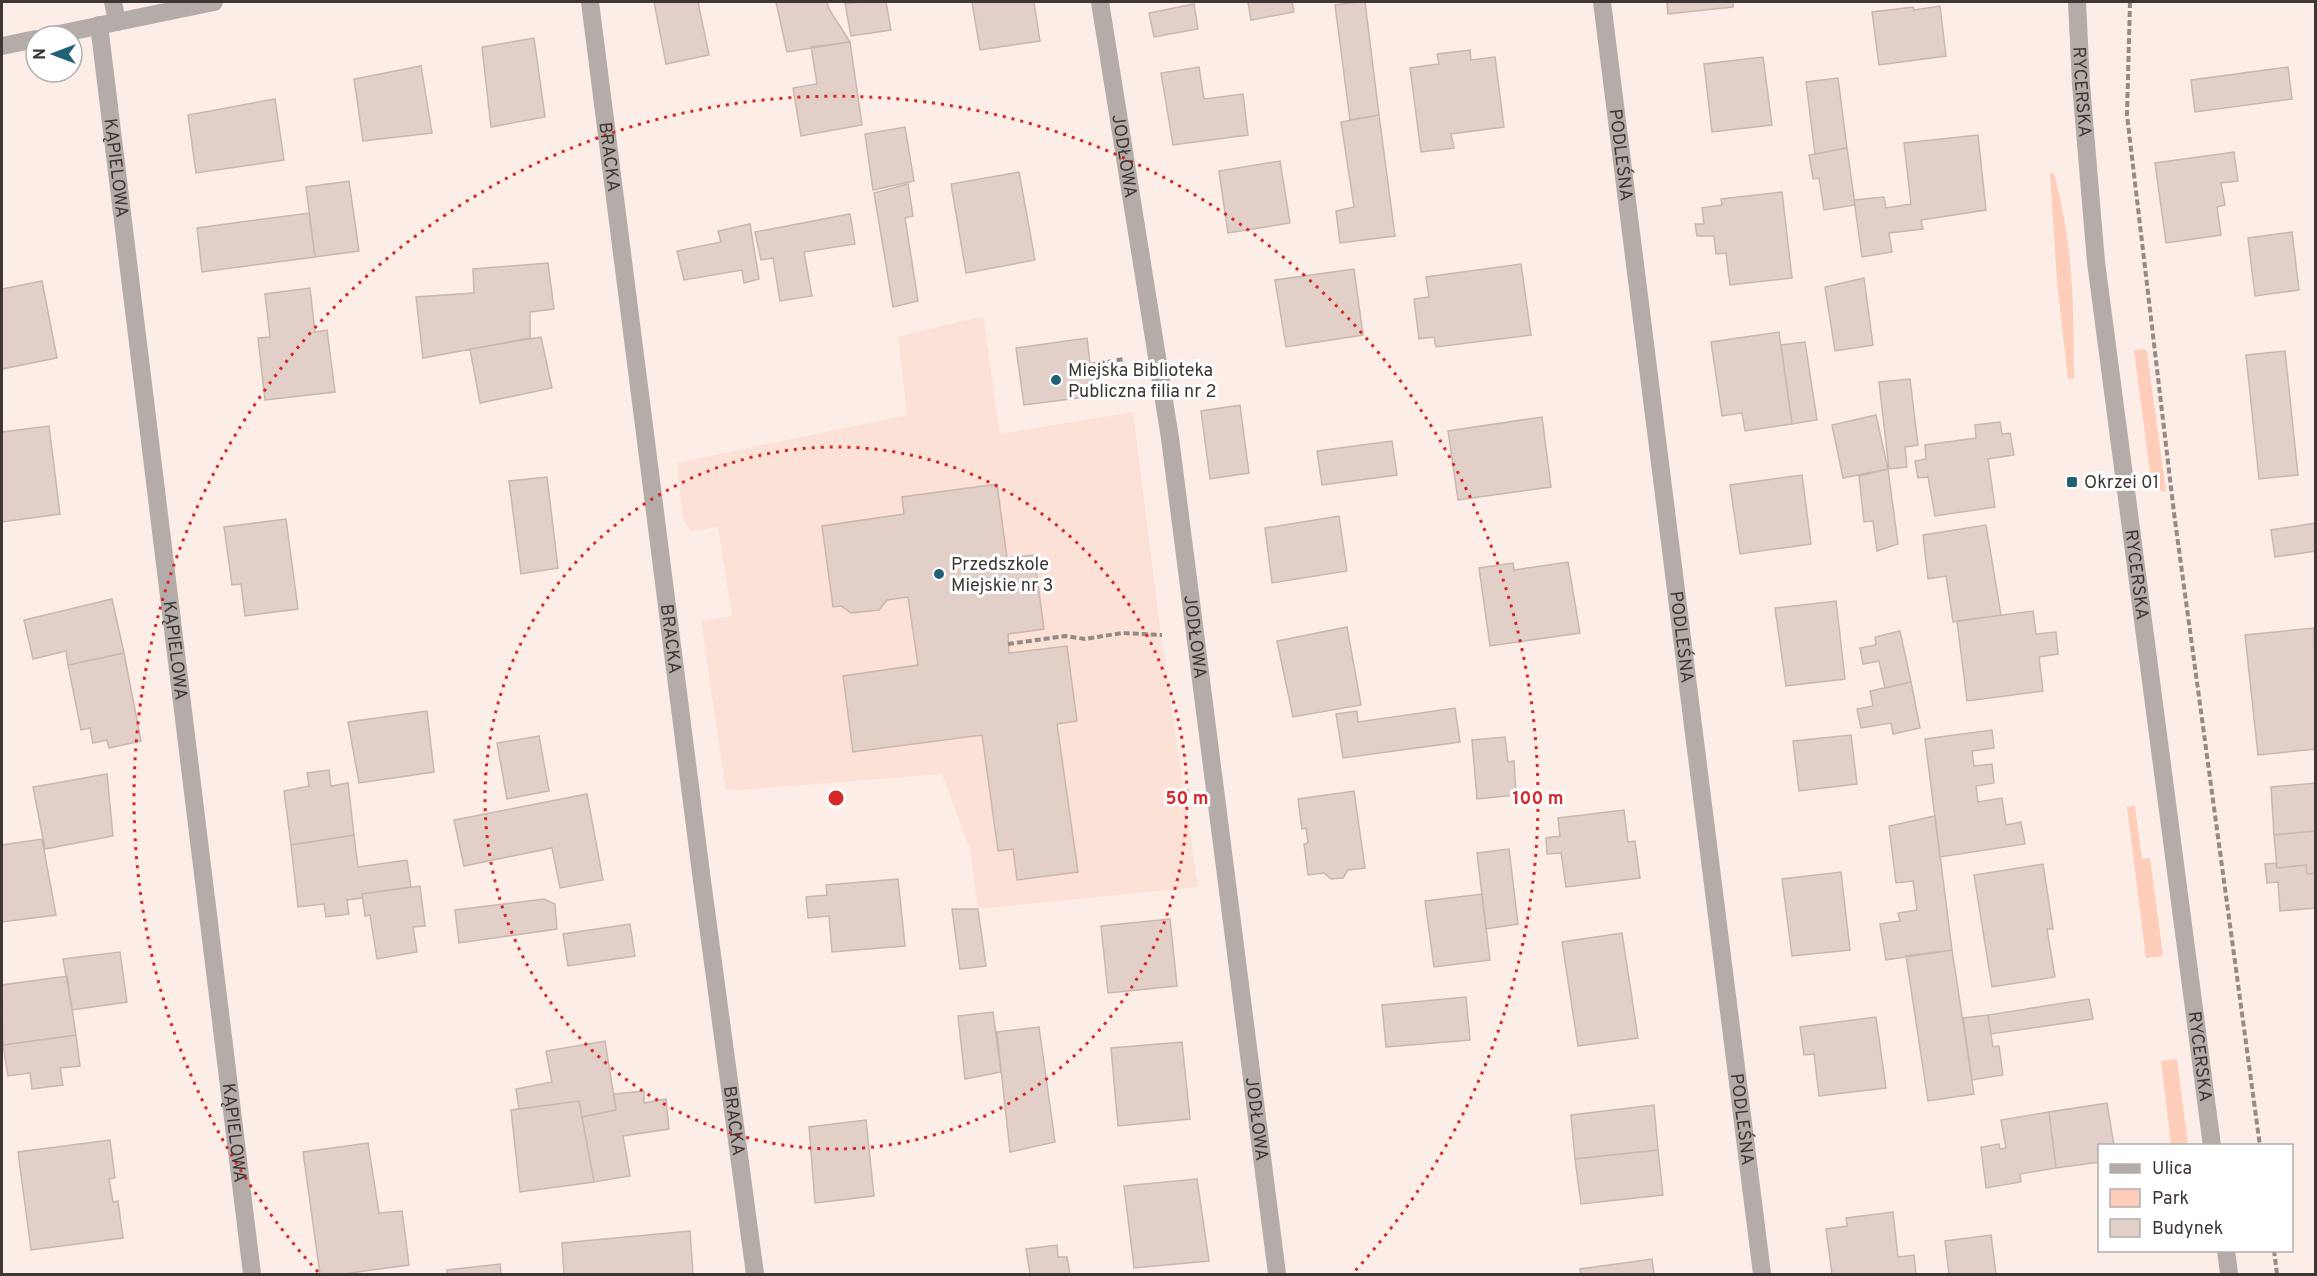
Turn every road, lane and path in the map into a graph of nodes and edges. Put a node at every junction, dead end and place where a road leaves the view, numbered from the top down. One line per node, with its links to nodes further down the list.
1 (113, 2): 8 (street)
2 (214, 2): 8 (street)
3 (590, 2): 22 (street, BRACKA)
4 (1100, 2): 23 (street, JODŁOWA)
5 (1602, 2): 24 (street, PODLEŚNA)
6 (2077, 2): 17 (street, RYCERSKA)
7 (2130, 2): 18 (path)
8 (117, 22): 9 (street)
9 (99, 25): 10 (street); 21 (street, KĄPIELOWA)
10 (84, 28)
11 (24, 41): 12 (street)
12 (2, 46)
13 (1132, 358): 14 (path)
14 (1090, 365)
15 (1172, 634): 16 (path)
16 (1008, 644)
17 (2212, 1144)
18 (2259, 1144)
19 (2226, 1252): 25 (street)
20 (2274, 1252): 26 (path)
21 (252, 1275)
22 (755, 1275)
23 (1277, 1275)
24 (1762, 1275)
25 (2229, 1275)
26 (2277, 1275)

